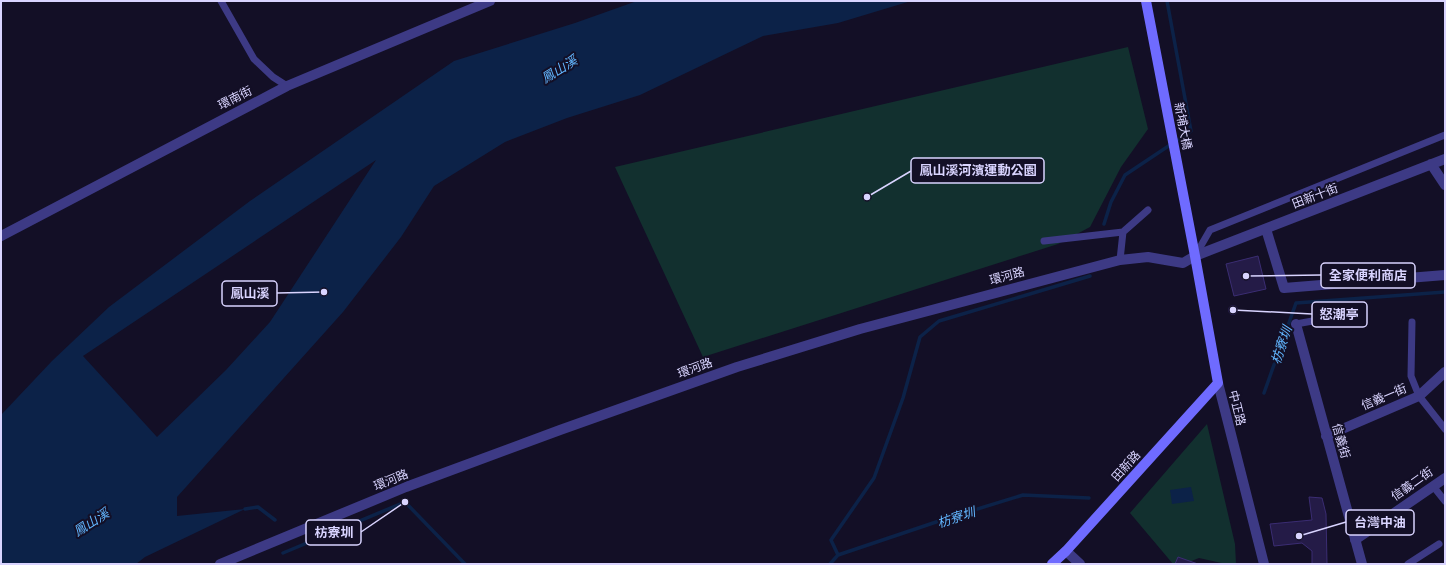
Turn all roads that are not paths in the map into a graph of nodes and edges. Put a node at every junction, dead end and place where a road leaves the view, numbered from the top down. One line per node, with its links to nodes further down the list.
1 (221, 1): 4 (lane)
2 (490, 1): 4 (street, 環南街)
3 (1146, 1): 14 (main road, 新埔大橋)
4 (287, 86): 12 (street, 環南街)
5 (1445, 135): 14 (lane)
6 (1445, 158): 7 (street, 田新十街)
7 (1431, 164): 8 (street); 10 (street, 田新十街)
8 (1445, 185)
9 (1148, 210): 11 (lane)
10 (1266, 229): 14 (street, 田新十街); 16 (street)
11 (1123, 232): 13 (lane); 15 (lane)
12 (1, 236)
13 (1044, 241)
14 (1195, 256): 15 (street, 環河路); 21 (main road, 中正路)
15 (1120, 260): 31 (street, 環河路)
16 (1445, 275)
17 (1362, 312): 19 (lane)
18 (1412, 322): 22 (lane)
19 (1296, 324): 24 (street, 信義街)
20 (1445, 372): 22 (street, 信義一街)
21 (1218, 383): 30 (main road, 田新路); 34 (street, 中正路)
22 (1419, 396): 23 (lane); 24 (street, 信義一街)
23 (1445, 430)
24 (1326, 436): 28 (street, 信義街)
25 (1445, 478): 26 (street, 信義二街)
26 (1433, 486): 27 (lane); 28 (street, 信義二街)
27 (1445, 501)
28 (1355, 540): 35 (street, 信義街)
29 (1439, 544): 36 (lane)
30 (1066, 551): 32 (main road, 田新路); 33 (street)
31 (220, 564)
32 (1052, 564)
33 (1080, 564)
34 (1264, 564)
35 (1362, 564)
36 (1408, 564)

